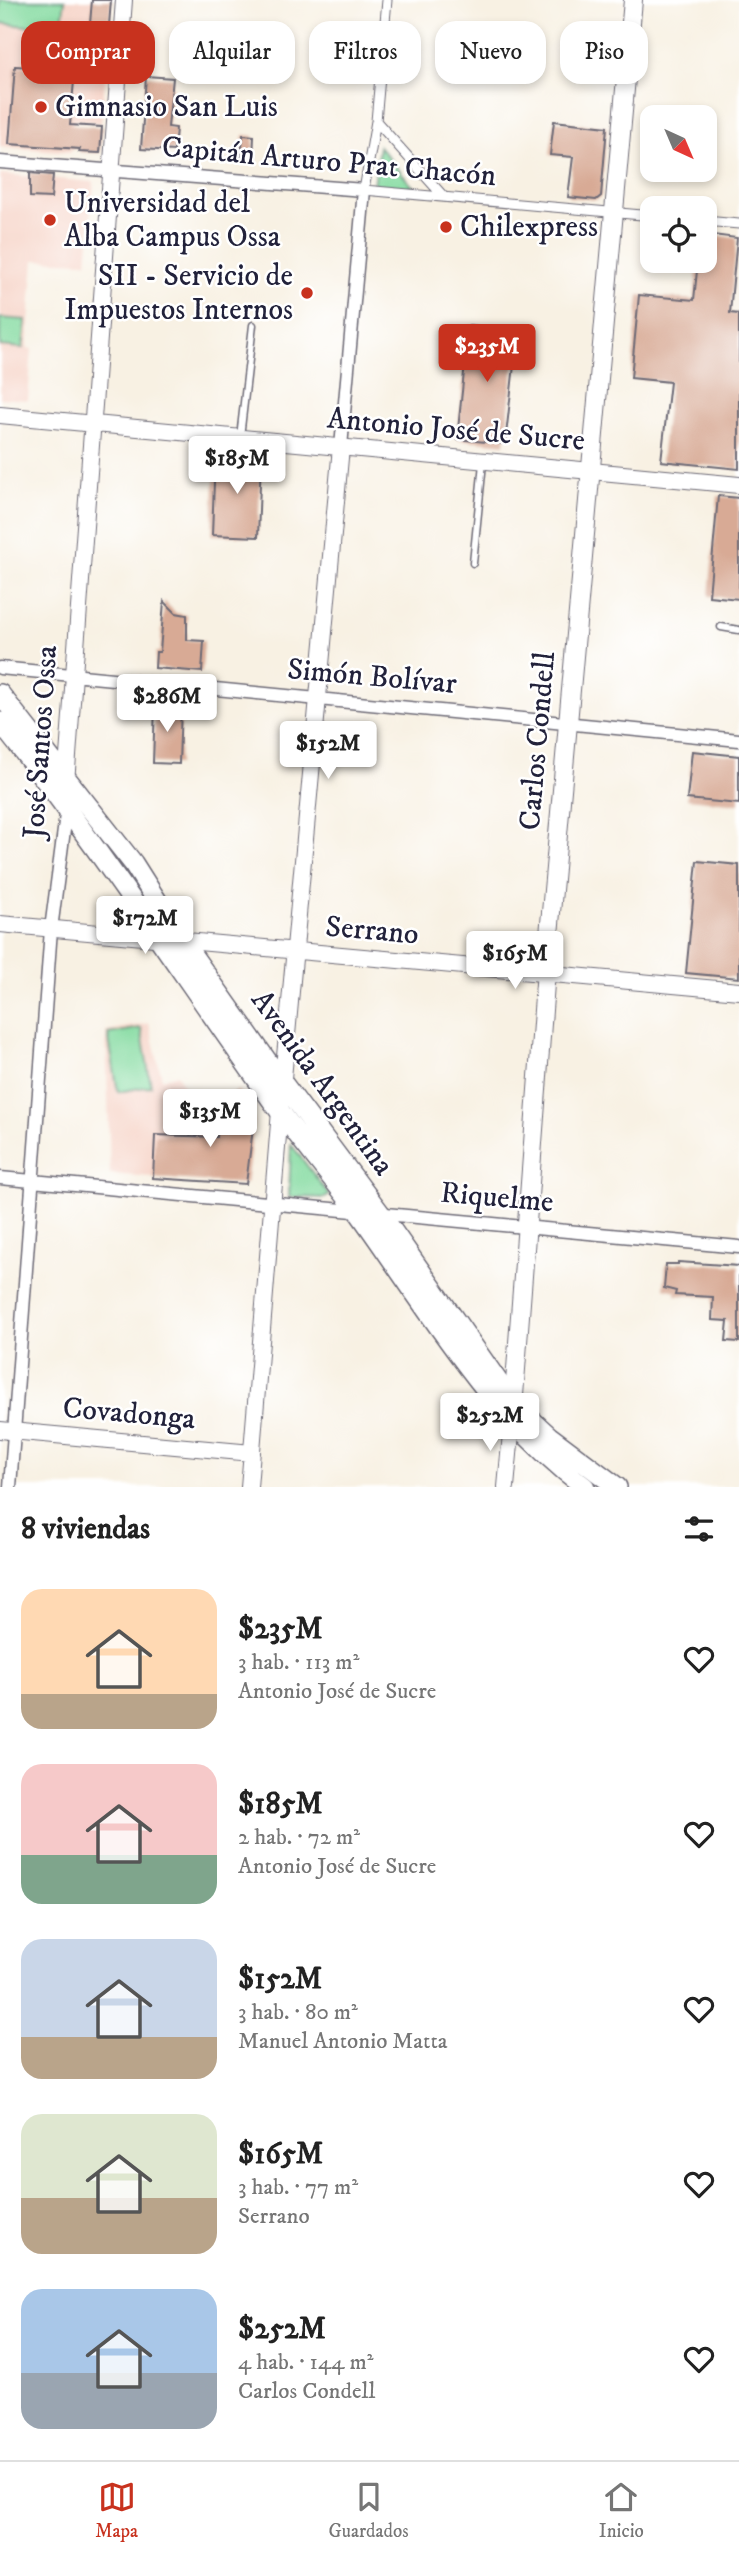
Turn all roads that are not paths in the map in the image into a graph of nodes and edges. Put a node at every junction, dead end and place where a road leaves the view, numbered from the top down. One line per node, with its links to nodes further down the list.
1 (124, 0): 6 (street, José Santos Ossa)
2 (387, 0): 4 (street)
3 (632, 0): 9 (main road, Carlos Condell)
4 (376, 121): 7 (street); 8 (street)
5 (0, 162): 6 (street, Capitán Arturo Prat Chacón)
6 (111, 170): 7 (street, Capitán Arturo Prat Chacón); 15 (street, José Santos Ossa)
7 (364, 190): 8 (street, Capitán Arturo Prat Chacón); 17 (street)
8 (443, 197): 9 (street, Capitán Arturo Prat Chacón)
9 (613, 213): 10 (street, Capitán Arturo Prat Chacón); 19 (main road, Carlos Condell)
10 (640, 215)
11 (717, 222): 12 (street)
12 (739, 224)
13 (253, 325): 16 (lane)
14 (0, 415): 15 (street, Antonio José de Sucre)
15 (92, 424): 16 (street, Antonio José de Sucre); 25 (street, José Santos Ossa)
16 (240, 438): 17 (street, Antonio José de Sucre)
17 (341, 447): 18 (street, Antonio José de Sucre); 27 (street)
18 (483, 461): 19 (street, Antonio José de Sucre); 21 (lane)
19 (591, 471): 20 (street, Antonio José de Sucre); 29 (main road, Carlos Condell)
20 (739, 485)
21 (473, 563)
22 (721, 627): 23 (lane)
23 (739, 629)
24 (0, 668): 25 (street, Simón Bolívar)
25 (74, 675): 27 (street, Simón Bolívar); 32 (street, José Santos Ossa)
26 (0, 694): 32 (main road, Avenida Argentina)
27 (317, 699): 29 (street, Simón Bolívar); 38 (street)
28 (0, 722): 31 (main road, Avenida Argentina)
29 (568, 722): 30 (street, Simón Bolívar); 39 (main road, Carlos Condell)
30 (739, 738)
31 (7, 739): 33 (main road, Avenida Argentina)
32 (66, 780): 33 (street, José Santos Ossa); 37 (main road, Avenida Argentina)
33 (67, 806): 35 (street, José Santos Ossa); 36 (main road, Avenida Argentina)
34 (0, 924): 35 (street, Serrano)
35 (51, 929): 36 (street, Serrano); 44 (street, José Santos Ossa)
36 (161, 939): 37 (street, Serrano); 42 (main road, Avenida Argentina)
37 (183, 942): 38 (street, Serrano); 41 (main road, Avenida Argentina)
38 (294, 952): 39 (street, Serrano); 41 (street)
39 (546, 975): 40 (street, Serrano); 48 (main road, Carlos Condell)
40 (739, 991)
41 (282, 1082): 42 (street); 47 (main road, Avenida Argentina)
42 (280, 1111): 45 (street); 46 (main road, Avenida Argentina)
43 (0, 1178): 44 (street, Riquelme)
44 (32, 1181): 45 (street, Riquelme); 51 (street, José Santos Ossa)
45 (273, 1205): 46 (street, Riquelme); 52 (street)
46 (358, 1212): 47 (street, Riquelme); 50 (main road, Avenida Argentina)
47 (380, 1213): 48 (street, Riquelme); 50 (main road, Avenida Argentina)
48 (527, 1226): 49 (street, Riquelme); 50 (main road, Carlos Condell)
49 (739, 1247)
50 (512, 1413): 55 (street, Carlos Condell); 56 (main road, Avenida Argentina); 57 (main road, Avenida Argentina)
51 (7, 1431): 52 (street, Covadonga); 53 (street, José Santos Ossa)
52 (252, 1453): 54 (street)
53 (10, 1487)
54 (249, 1487)
55 (506, 1487)
56 (585, 1487)
57 (617, 1487)

